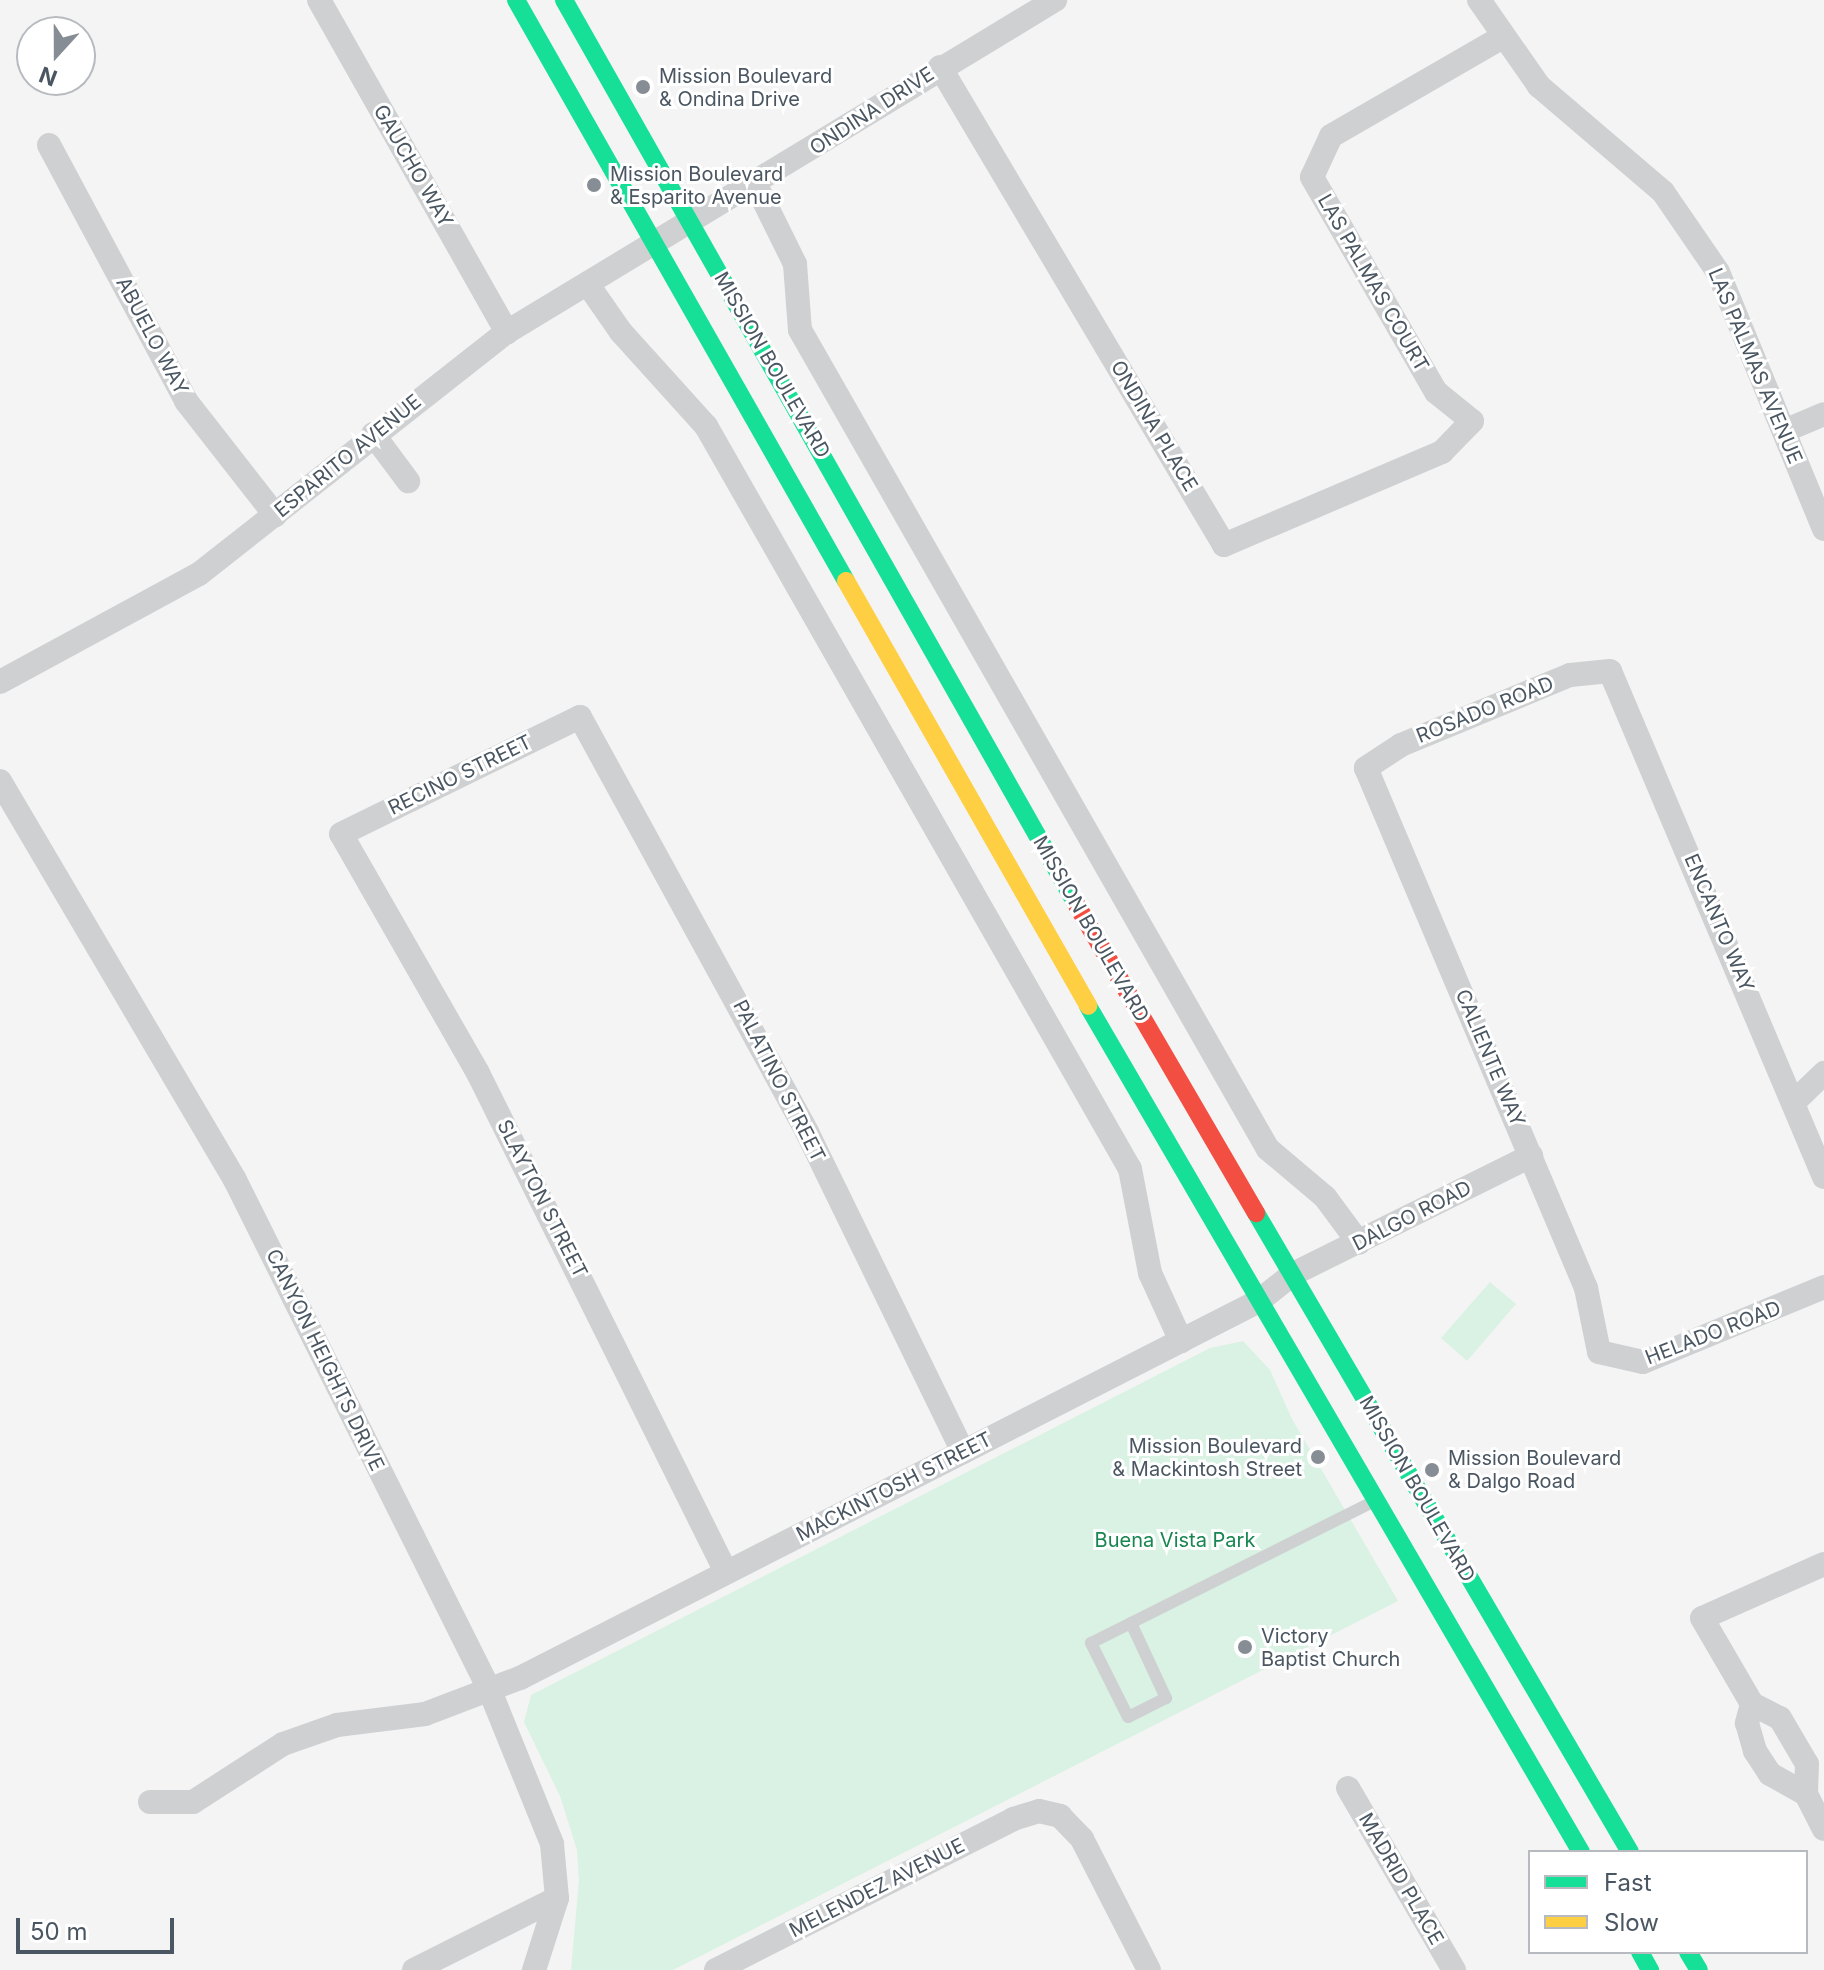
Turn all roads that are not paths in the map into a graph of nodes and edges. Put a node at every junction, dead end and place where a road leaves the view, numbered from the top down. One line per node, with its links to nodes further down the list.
1 (319, 0): 13 (street, GAUCHO WAY)
2 (516, 0): 11 (main road, MISSION BOULEVARD)
3 (564, 0): 10 (main road, MISSION BOULEVARD)
4 (1055, 0): 7 (street, ONDINA DRIVE)
5 (1479, 0): 6 (street, LAS PALMAS AVENUE)
6 (1501, 38): 15 (street, LAS PALMAS COURT); 16 (street, LAS PALMAS AVENUE)
7 (940, 67): 9 (street, ONDINA DRIVE); 15 (street, ONDINA PLACE)
8 (49, 145): 19 (street, ABUELO WAY)
9 (756, 185): 10 (street, ONDINA DRIVE); 32 (street, MISSION BOULEVARD)
10 (692, 224): 11 (street, ESPARITO AVENUE); 33 (main road, MISSION BOULEVARD)
11 (656, 246): 12 (street, ESPARITO AVENUE); 35 (main road, MISSION BOULEVARD)
12 (589, 286): 13 (street, ESPARITO AVENUE); 36 (street)
13 (507, 332): 17 (street, ESPARITO AVENUE)
14 (1824, 414): 16 (street)
15 (1472, 421)
16 (1784, 431): 20 (street, LAS PALMAS AVENUE)
17 (373, 434): 18 (street); 19 (street, ESPARITO AVENUE)
18 (408, 481)
19 (275, 515): 22 (street, ESPARITO AVENUE)
20 (1824, 529)
21 (1610, 671): 24 (street, ROSADO ROAD); 29 (street, ENCANTO WAY)
22 (0, 682)
23 (580, 717): 26 (street, RECINO STREET); 38 (street, PALATINO STREET)
24 (1366, 768): 30 (street, CALIENTE WAY)
25 (0, 781): 43 (street, CANYON HEIGHTS DRIVE)
26 (341, 834): 41 (street, SLAYTON STREET)
27 (1824, 1073): 29 (street)
28 (1824, 1098): 29 (street)
29 (1794, 1102): 31 (street, ENCANTO WAY)
30 (1531, 1156): 32 (street, DALGO ROAD); 37 (street, CALIENTE WAY)
31 (1824, 1177)
32 (1359, 1243): 33 (street, DALGO ROAD)
33 (1293, 1274): 35 (street, MACKINTOSH STREET); 50 (main road, MISSION BOULEVARD)
34 (1824, 1287): 37 (street, HELADO ROAD)
35 (1259, 1301): 36 (street, MACKINTOSH STREET); 39 (main road, MISSION BOULEVARD)
36 (1181, 1341): 38 (street, MACKINTOSH STREET)
37 (1599, 1352)
38 (963, 1452): 41 (street, MACKINTOSH STREET)
39 (1375, 1500): 42 (lane); 49 (main road, MISSION BOULEVARD)
40 (1824, 1564): 44 (street)
41 (726, 1572): 43 (street, MACKINTOSH STREET)
42 (1131, 1623): 42 (lane)
43 (490, 1691): 47 (street, MACKINTOSH STREET); 51 (street, CANYON HEIGHTS DRIVE)
44 (1752, 1704): 46 (street); 46 (street)
45 (1348, 1788): 56 (street, MADRID PLACE)
46 (1806, 1794): 48 (street)
47 (150, 1802)
48 (1824, 1829)
49 (1580, 1850)
50 (1629, 1850)
51 (557, 1898): 52 (street); 53 (street, CANYON HEIGHTS DRIVE)
52 (414, 1970)
53 (534, 1970)
54 (716, 1970): 55 (street, MELENDEZ AVENUE)
55 (1149, 1970)
56 (1454, 1970)

